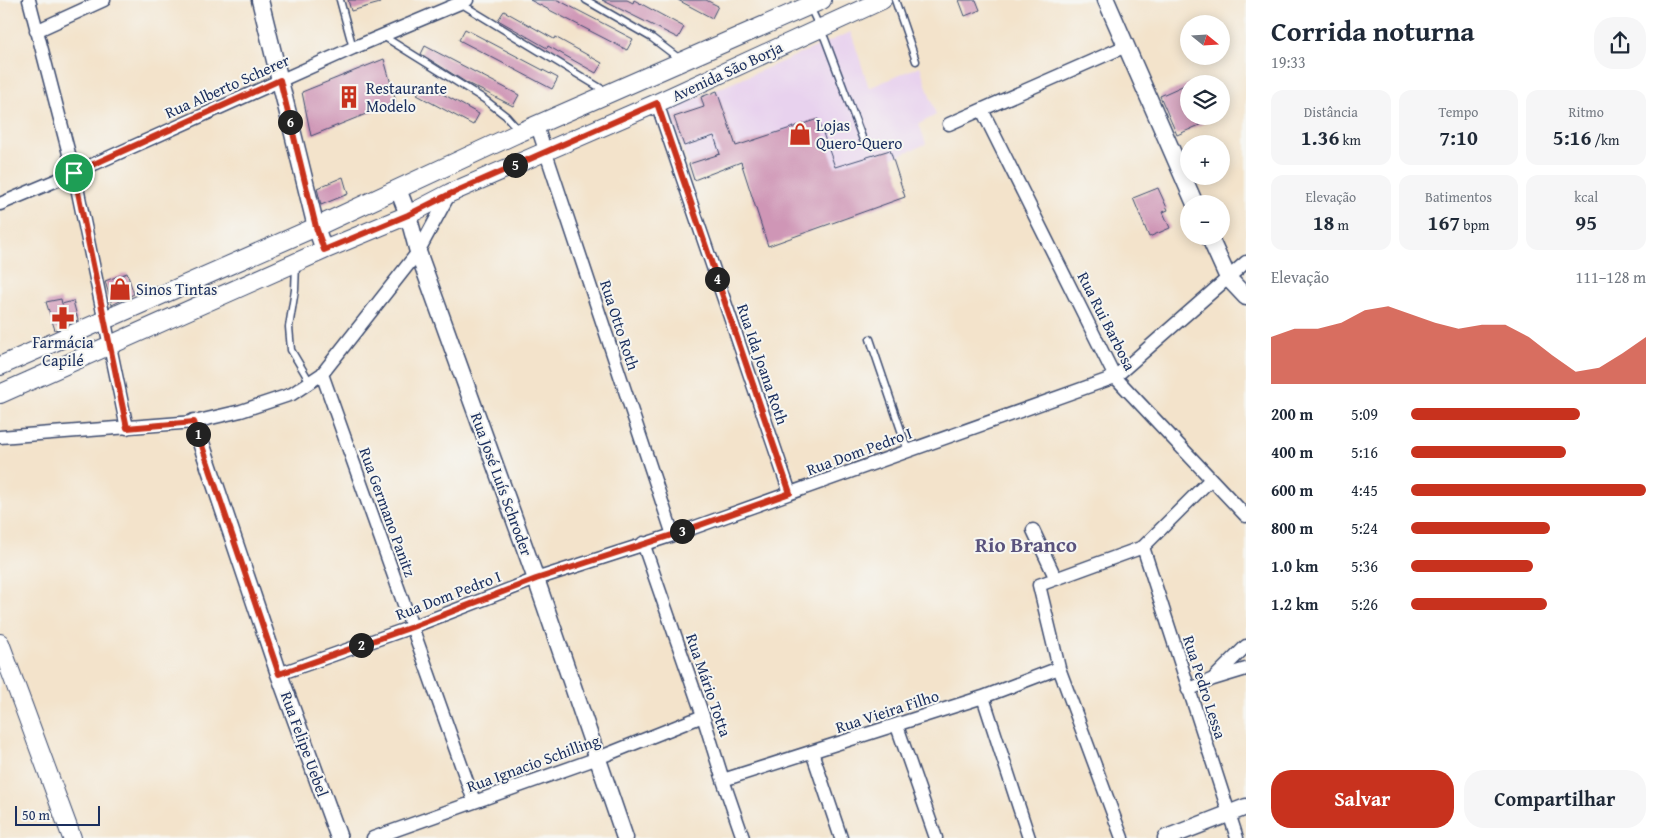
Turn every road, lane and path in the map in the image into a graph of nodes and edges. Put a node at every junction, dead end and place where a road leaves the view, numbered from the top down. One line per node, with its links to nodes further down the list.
1 (29, 0): 12 (street)
2 (104, 0): 12 (street)
3 (260, 0): 18 (street)
4 (340, 0): 15 (lane)
5 (586, 0): 16 (lane)
6 (882, 0): 11 (main road, Avenida São Borja)
7 (895, 0): 17 (lane)
8 (1106, 0): 14 (street)
9 (464, 2): 13 (street, Rua Alberto Scherer); 19 (lane)
10 (816, 3): 11 (lane); 16 (main road, Avenida São Borja)
11 (819, 28): 20 (main road, Avenida São Borja); 25 (lane)
12 (36, 30): 27 (street)
13 (383, 36): 15 (street, Rua Alberto Scherer); 24 (lane)
14 (1126, 46): 21 (street); 30 (street)
15 (354, 48): 18 (street, Rua Alberto Scherer)
16 (682, 60): 19 (main road, Avenida São Borja)
17 (916, 62)
18 (280, 80): 27 (street, Rua Alberto Scherer); 33 (street)
19 (610, 93): 23 (main road, Avenida São Borja)
20 (657, 103): 26 (main road, Avenida São Borja); 54 (street, Rua Ida Joana Roth)
21 (982, 110): 22 (street); 46 (street, Rua Rui Barbosa)
22 (949, 124)
23 (537, 126): 24 (main road, Avenida São Borja); 26 (street, Rua Otto Roth)
24 (516, 134): 28 (main road, Avenida São Borja)
25 (863, 140)
26 (546, 151): 29 (main road, Avenida São Borja); 57 (street, Rua Otto Roth)
27 (74, 173): 31 (street, Rua Alberto Scherer); 41 (street)
28 (398, 189): 32 (street); 33 (main road, Avenida São Borja)
29 (450, 194): 32 (main road, Avenida São Borja); 36 (street)
30 (1191, 195)
31 (0, 204)
32 (408, 215): 35 (main road, Avenida São Borja); 36 (street, Rua José Luís Schroder)
33 (316, 227): 35 (street); 41 (main road, Avenida São Borja)
34 (1214, 245): 39 (street)
35 (324, 250): 37 (main road, Avenida São Borja)
36 (418, 252): 45 (street); 60 (street, Rua José Luís Schroder)
37 (297, 262): 43 (main road, Avenida São Borja); 47 (lane)
38 (1246, 262): 39 (street, Rua Dom Pedro I)
39 (1228, 278): 40 (street); 46 (street, Rua Dom Pedro I)
40 (1246, 297)
41 (104, 320): 43 (street); 44 (main road, Avenida São Borja)
42 (870, 339): 52 (lane)
43 (109, 346): 48 (main road, Avenida São Borja); 50 (street)
44 (0, 366)
45 (322, 374): 47 (street); 62 (street, Rua Germano Panitz)
46 (1115, 377): 52 (street, Rua Dom Pedro I); 53 (street, Rua Rui Barbosa)
47 (310, 382): 49 (street)
48 (0, 394)
49 (194, 422): 50 (street); 67 (street, Rua Felipe Uebel)
50 (127, 428): 51 (street)
51 (0, 437)
52 (908, 451): 54 (street, Rua Dom Pedro I)
53 (1211, 479): 55 (street, Rua Rui Barbosa); 59 (street)
54 (790, 493): 57 (street, Rua Dom Pedro I)
55 (1246, 516)
56 (1033, 530): 61 (street)
57 (672, 535): 58 (street, Rua Dom Pedro I)
58 (643, 543): 60 (street, Rua Dom Pedro I); 71 (street, Rua Mário Totta)
59 (1143, 547): 61 (street); 69 (street, Rua Pedro Lessa)
60 (536, 579): 62 (street, Rua Dom Pedro I); 74 (street, Rua José Luís Schroder)
61 (1056, 579): 65 (street)
62 (412, 627): 67 (street, Rua Dom Pedro I); 76 (street, Rua Germano Panitz)
63 (0, 643): 80 (main road)
64 (1246, 646): 68 (street)
65 (1059, 668): 70 (street, Rua Vieira Filho); 87 (street)
66 (1246, 669): 68 (street)
67 (279, 674): 79 (street, Rua Felipe Uebel)
68 (1213, 679): 69 (street)
69 (1188, 690): 78 (street, Rua Pedro Lessa)
70 (983, 698): 72 (street, Rua Vieira Filho); 86 (street)
71 (703, 716): 74 (street, Rua Ignacio Schilling); 75 (street, Rua Mário Totta)
72 (897, 726): 73 (street, Rua Vieira Filho); 85 (street)
73 (812, 752): 75 (street, Rua Vieira Filho); 84 (street)
74 (598, 758): 76 (street, Rua Ignacio Schilling); 82 (street, Rua José Luís Schroder)
75 (723, 780): 83 (street, Rua Mário Totta)
76 (474, 801): 81 (street, Rua Ignacio Schilling)
77 (1246, 807): 78 (street)
78 (1230, 812): 88 (street); 89 (street, Rua Pedro Lessa)
79 (336, 834)
80 (72, 838)
81 (373, 838)
82 (625, 838)
83 (743, 838)
84 (842, 838)
85 (936, 838)
86 (1029, 838)
87 (1122, 838)
88 (1166, 838)
89 (1237, 838)

